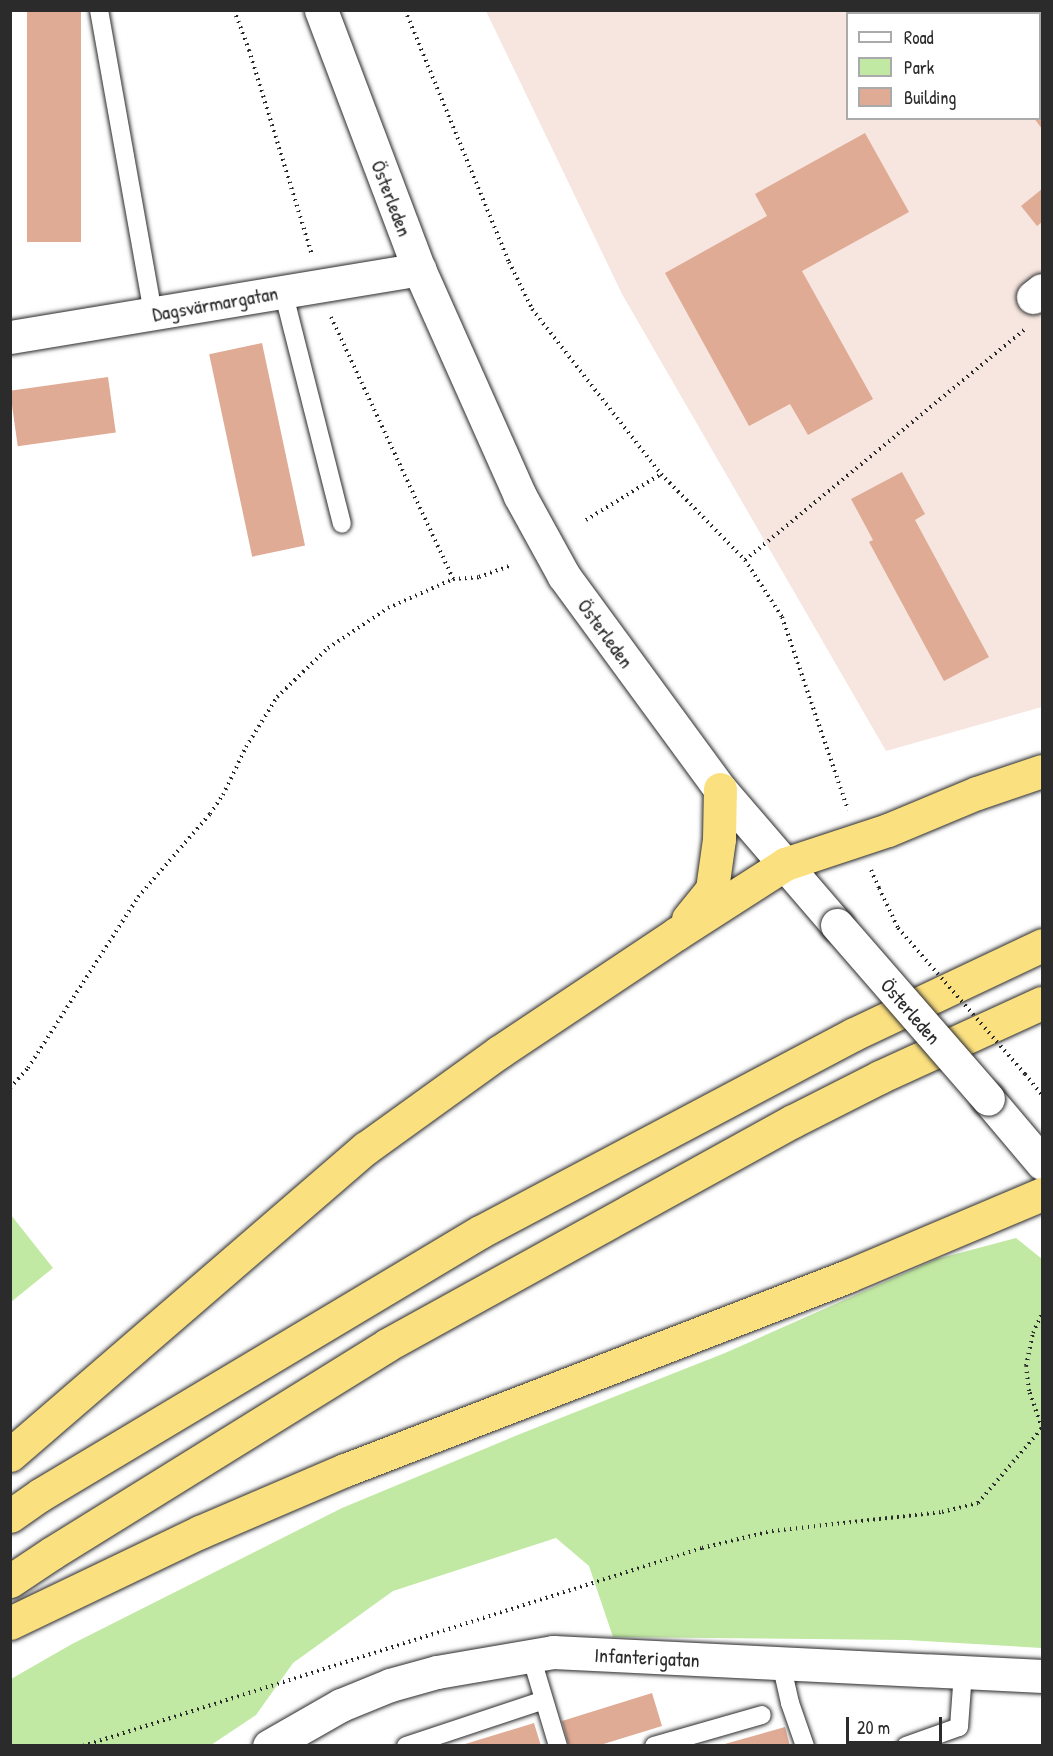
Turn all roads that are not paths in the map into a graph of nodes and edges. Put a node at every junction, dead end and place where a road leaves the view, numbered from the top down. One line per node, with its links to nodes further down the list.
1 (99, 10): 5 (lane)
2 (321, 10): 3 (main road, Österleden)
3 (419, 269): 4 (main road, Dagsvärmargatan); 9 (main road, Österleden)
4 (283, 291): 5 (main road, Dagsvärmargatan); 7 (lane)
5 (153, 314): 6 (main road, Dagsvärmargatan)
6 (10, 337)
7 (342, 524)
8 (1042, 771): 10 (highway)
9 (720, 789): 10 (main road, Österleden); 11 (highway)
10 (784, 864): 11 (highway); 14 (main road, Österleden, bridge)
11 (676, 934): 16 (highway)
12 (1042, 945): 17 (highway)
13 (1042, 1003): 18 (highway)
14 (1042, 1163)
15 (1042, 1194): 19 (highway)
16 (10, 1455)
17 (10, 1516)
18 (10, 1581)
19 (10, 1623)
20 (531, 1656): 21 (main road, Infanterigatan); 24 (lane); 26 (main road, Infanterigatan)
21 (782, 1663): 22 (main road, Infanterigatan); 30 (lane)
22 (963, 1672): 23 (main road, Infanterigatan); 31 (lane)
23 (1042, 1676)
24 (544, 1700): 27 (lane); 28 (lane)
25 (762, 1715): 29 (lane)
26 (269, 1746)
27 (406, 1746)
28 (558, 1746)
29 (654, 1746)
30 (805, 1746)
31 (906, 1746)

